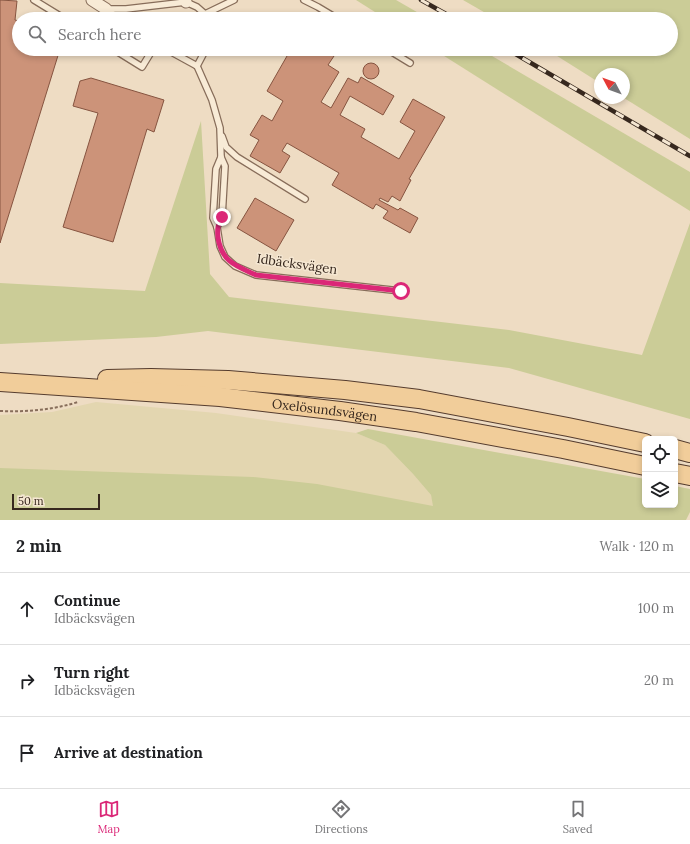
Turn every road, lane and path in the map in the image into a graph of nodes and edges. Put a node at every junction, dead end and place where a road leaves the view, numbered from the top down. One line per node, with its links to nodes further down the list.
1 (34, 0): 7 (lane)
2 (92, 0): 6 (street)
3 (234, 0): 10 (lane)
4 (304, 0): 11 (lane)
5 (186, 1): 6 (lane); 9 (lane)
6 (106, 8): 8 (lane)
7 (54, 12)
8 (111, 12)
9 (203, 12)
10 (214, 12)
11 (326, 12)
12 (124, 56): 13 (lane)
13 (149, 56)
14 (179, 56): 18 (lane)
15 (202, 56): 18 (lane)
16 (398, 56): 17 (lane)
17 (410, 63)
18 (197, 66): 19 (lane, Idbäcksvägen)
19 (220, 130): 20 (lane, Idbäcksvägen); 21 (lane)
20 (221, 157): 22 (lane, Idbäcksvägen); 22 (lane, Idbäcksvägen)
21 (305, 199)
22 (217, 226): 23 (lane, Idbäcksvägen)
23 (401, 291)
24 (0, 382): 27 (main road, Oxelösundsvägen); 30 (main road, Oxelösundsvägen)
25 (81, 402): 26 (path)
26 (0, 411)
27 (642, 442)
28 (678, 450): 29 (main road)
29 (690, 453)
30 (642, 465)
31 (678, 473): 32 (main road)
32 (690, 476)

